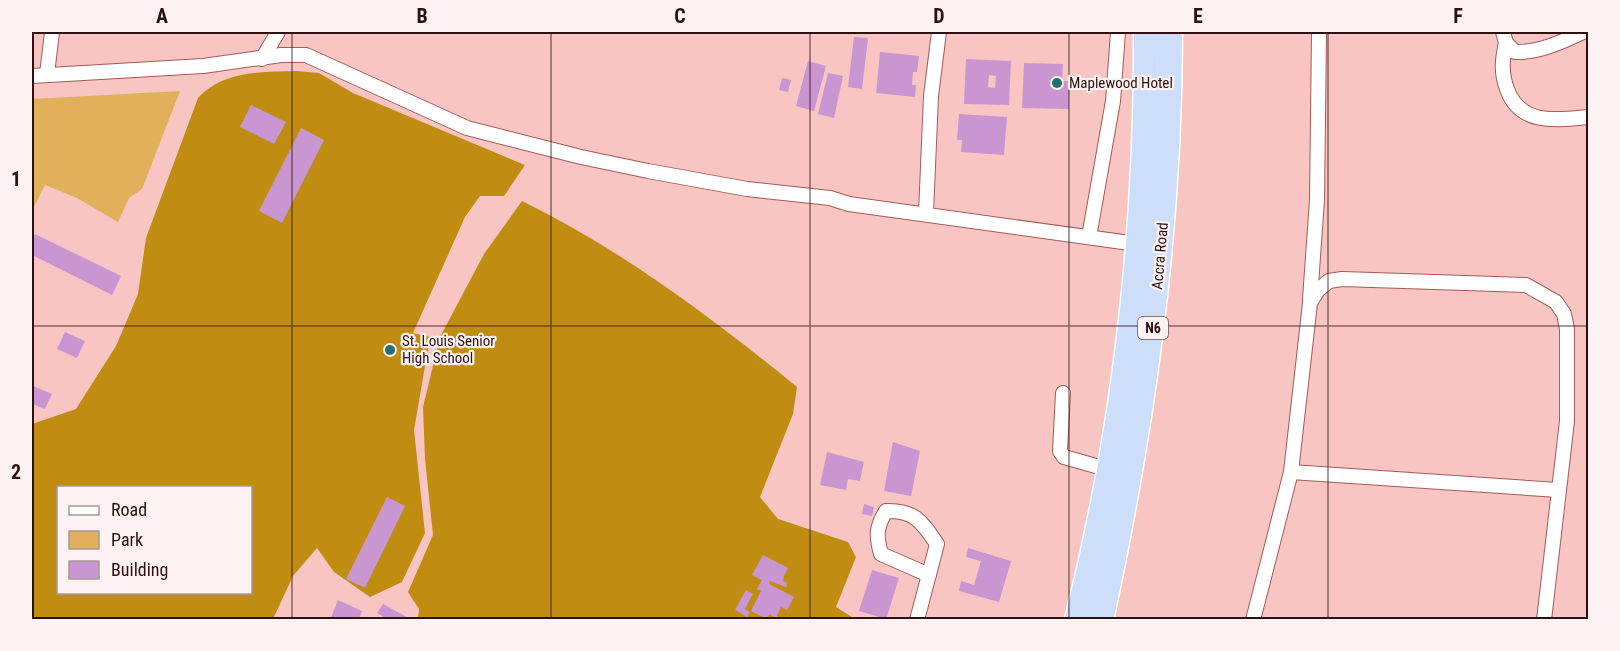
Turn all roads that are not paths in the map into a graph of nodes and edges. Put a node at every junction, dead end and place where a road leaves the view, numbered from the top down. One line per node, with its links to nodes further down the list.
1 (52, 32): 11 (street)
2 (278, 32): 10 (street)
3 (939, 32): 14 (street)
4 (1118, 32): 15 (street)
5 (1146, 32): 16 (highway, Accra Road / N6)
6 (1170, 32): 25 (highway, Accra Road / N6)
7 (1319, 32): 17 (street)
8 (1583, 32): 9 (street)
9 (1505, 37): 13 (street)
10 (262, 59): 11 (street); 14 (street)
11 (47, 74): 12 (street)
12 (32, 76)
13 (1588, 117)
14 (926, 213): 15 (street)
15 (1089, 237): 16 (street)
16 (1137, 244): 19 (highway, Accra Road / N6)
17 (1310, 303): 20 (street); 21 (street)
18 (1063, 393): 19 (street)
19 (1110, 470): 24 (highway, Accra Road / N6)
20 (1291, 472): 21 (street); 26 (street)
21 (1558, 490): 27 (street)
22 (929, 575): 22 (street); 23 (street)
23 (916, 620)
24 (1077, 620)
25 (1101, 620)
26 (1253, 620)
27 (1544, 620)

